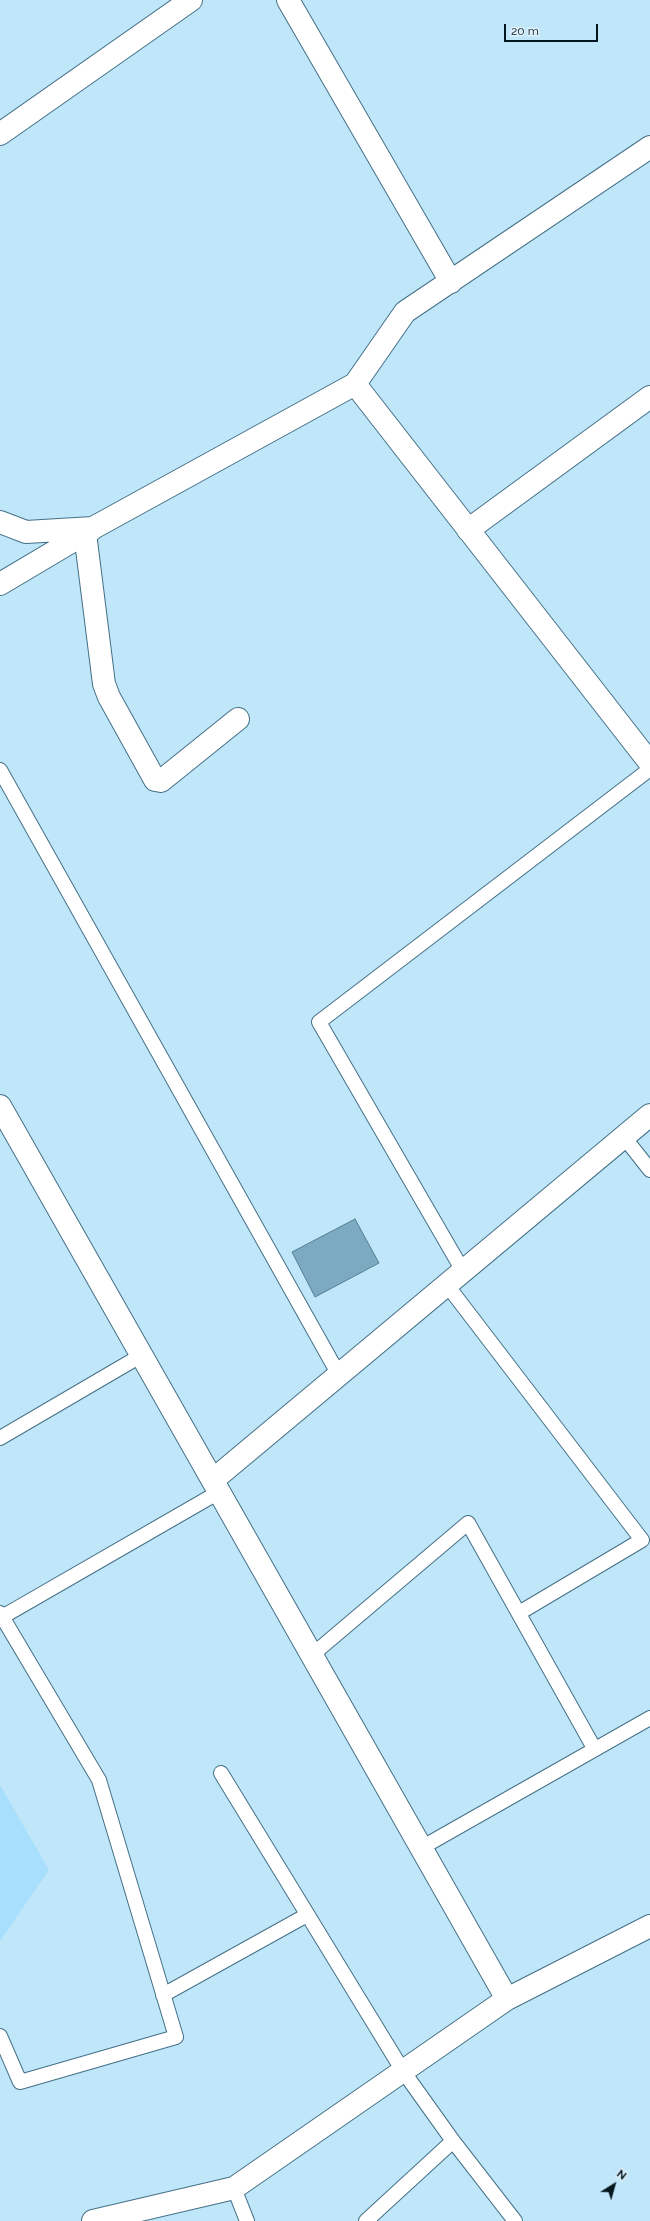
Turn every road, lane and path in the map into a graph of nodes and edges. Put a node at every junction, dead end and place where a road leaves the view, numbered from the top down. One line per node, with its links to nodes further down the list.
1 (192, 0): 3 (street)
2 (288, 0): 5 (street)
3 (0, 134)
4 (650, 147): 5 (street)
5 (451, 282): 6 (street)
6 (355, 384): 9 (street); 10 (street)
7 (650, 397): 10 (street)
8 (0, 522): 9 (street)
9 (89, 530): 11 (street); 12 (street)
10 (468, 530): 13 (street)
11 (0, 584)
12 (238, 719)
13 (650, 763)
14 (650, 769): 20 (lane)
15 (0, 770): 23 (lane)
16 (2, 1113): 22 (street)
17 (650, 1115): 18 (street)
18 (624, 1136): 19 (lane); 20 (street)
19 (650, 1170)
20 (463, 1271): 21 (street)
21 (447, 1285): 23 (street); 26 (lane)
22 (142, 1355): 24 (lane); 25 (street)
23 (339, 1375): 25 (street)
24 (2, 1433)
25 (216, 1486): 27 (lane); 28 (street)
26 (519, 1613): 28 (lane); 30 (lane)
27 (1, 1615): 35 (lane)
28 (312, 1655): 32 (street)
29 (650, 1718): 30 (lane)
30 (594, 1748): 32 (lane)
31 (221, 1772): 33 (lane)
32 (421, 1848): 36 (street)
33 (307, 1915): 35 (lane); 38 (lane)
34 (650, 1926): 36 (street)
35 (163, 1995): 37 (lane)
36 (507, 1999): 38 (street)
37 (0, 2036)
38 (403, 2071): 39 (lane); 40 (street)
39 (453, 2141): 43 (lane); 44 (lane)
40 (234, 2188): 41 (street); 42 (lane)
41 (92, 2221)
42 (247, 2221)
43 (366, 2221)
44 (515, 2221)

